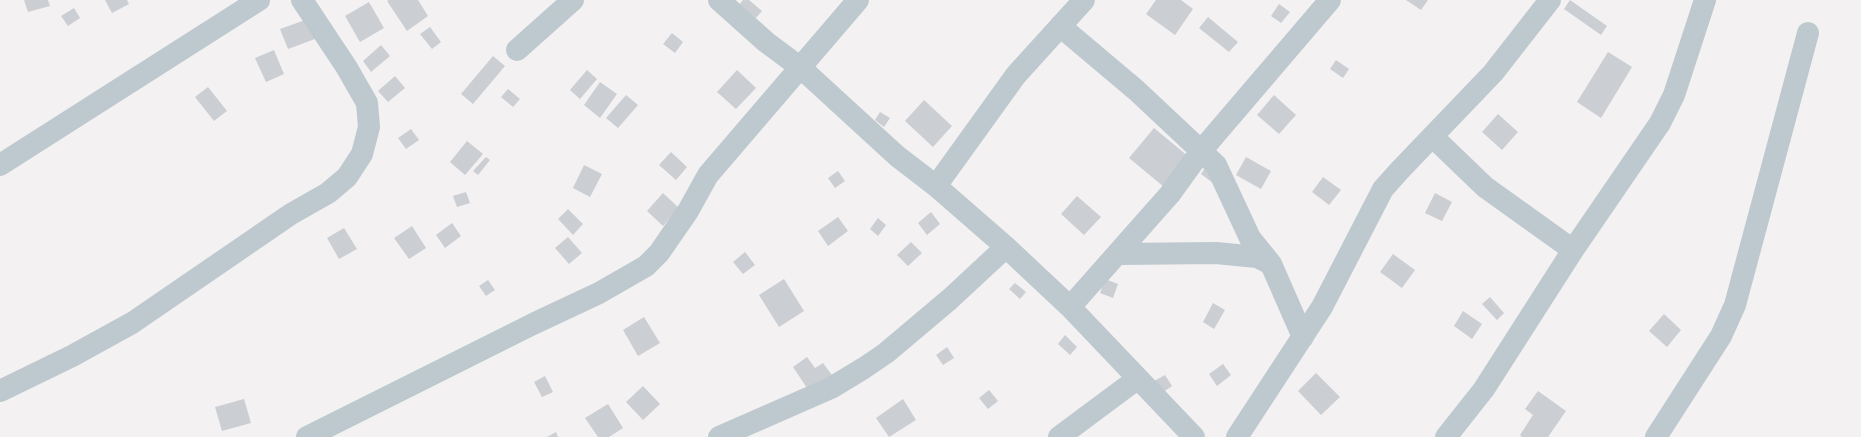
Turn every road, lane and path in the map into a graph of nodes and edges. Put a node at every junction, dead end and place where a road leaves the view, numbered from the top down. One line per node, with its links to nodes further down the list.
1 (259, 0): 16 (street)
2 (302, 0): 25 (street)
3 (573, 0): 12 (street)
4 (719, 0): 13 (street)
5 (858, 0): 13 (street)
6 (1084, 0): 10 (street)
7 (1330, 0): 15 (street)
8 (1550, 0): 14 (street)
9 (1705, 0): 19 (street)
10 (1060, 26): 15 (street); 17 (street)
11 (1808, 33): 32 (street)
12 (517, 50)
13 (801, 68): 17 (street); 26 (street)
14 (1433, 137): 19 (street); 23 (street)
15 (1201, 151): 20 (street); 21 (street)
16 (0, 165)
17 (936, 186): 18 (street)
18 (1006, 247): 22 (street); 27 (street)
19 (1574, 250): 31 (street)
20 (1118, 254): 21 (street); 22 (street)
21 (1271, 264): 23 (street)
22 (1070, 307): 24 (street)
23 (1303, 336): 30 (street)
24 (1137, 379): 28 (street); 29 (street)
25 (0, 391)
26 (307, 437)
27 (719, 437)
28 (1059, 437)
29 (1194, 437)
30 (1237, 437)
31 (1446, 437)
32 (1656, 437)

